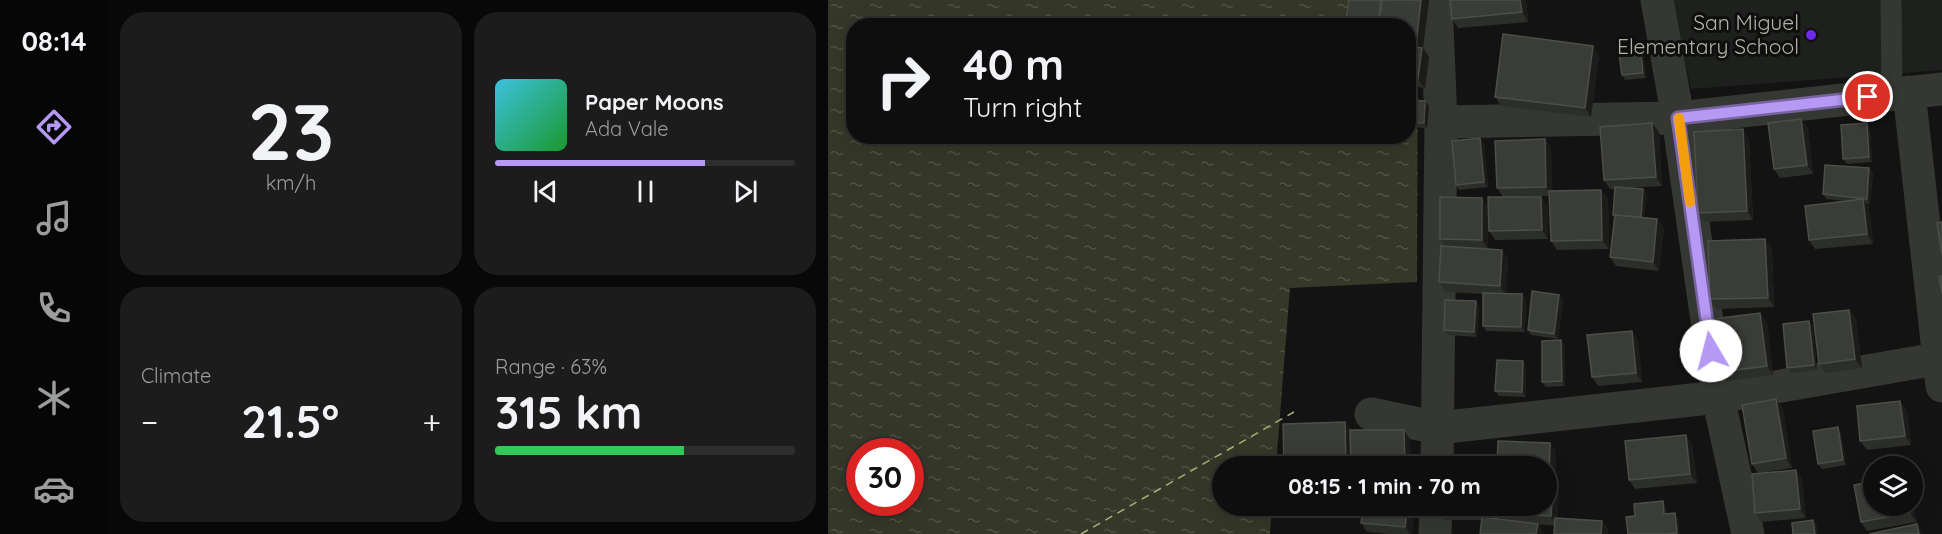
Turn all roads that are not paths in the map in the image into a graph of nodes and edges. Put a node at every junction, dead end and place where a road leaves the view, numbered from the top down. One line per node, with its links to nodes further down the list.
1 (1436, 0): 7 (street)
2 (1657, 0): 6 (street)
3 (1891, 0): 5 (lane)
4 (1942, 89): 5 (street)
5 (1900, 93): 6 (street); 8 (street)
6 (1678, 118): 7 (street); 9 (street)
7 (1441, 122): 11 (street)
8 (1941, 367): 9 (street)
9 (1718, 397): 11 (street); 15 (street)
10 (1371, 414): 11 (street)
11 (1438, 428): 12 (street)
12 (1437, 456)
13 (1436, 516): 14 (street)
14 (1435, 534)
15 (1748, 534)

